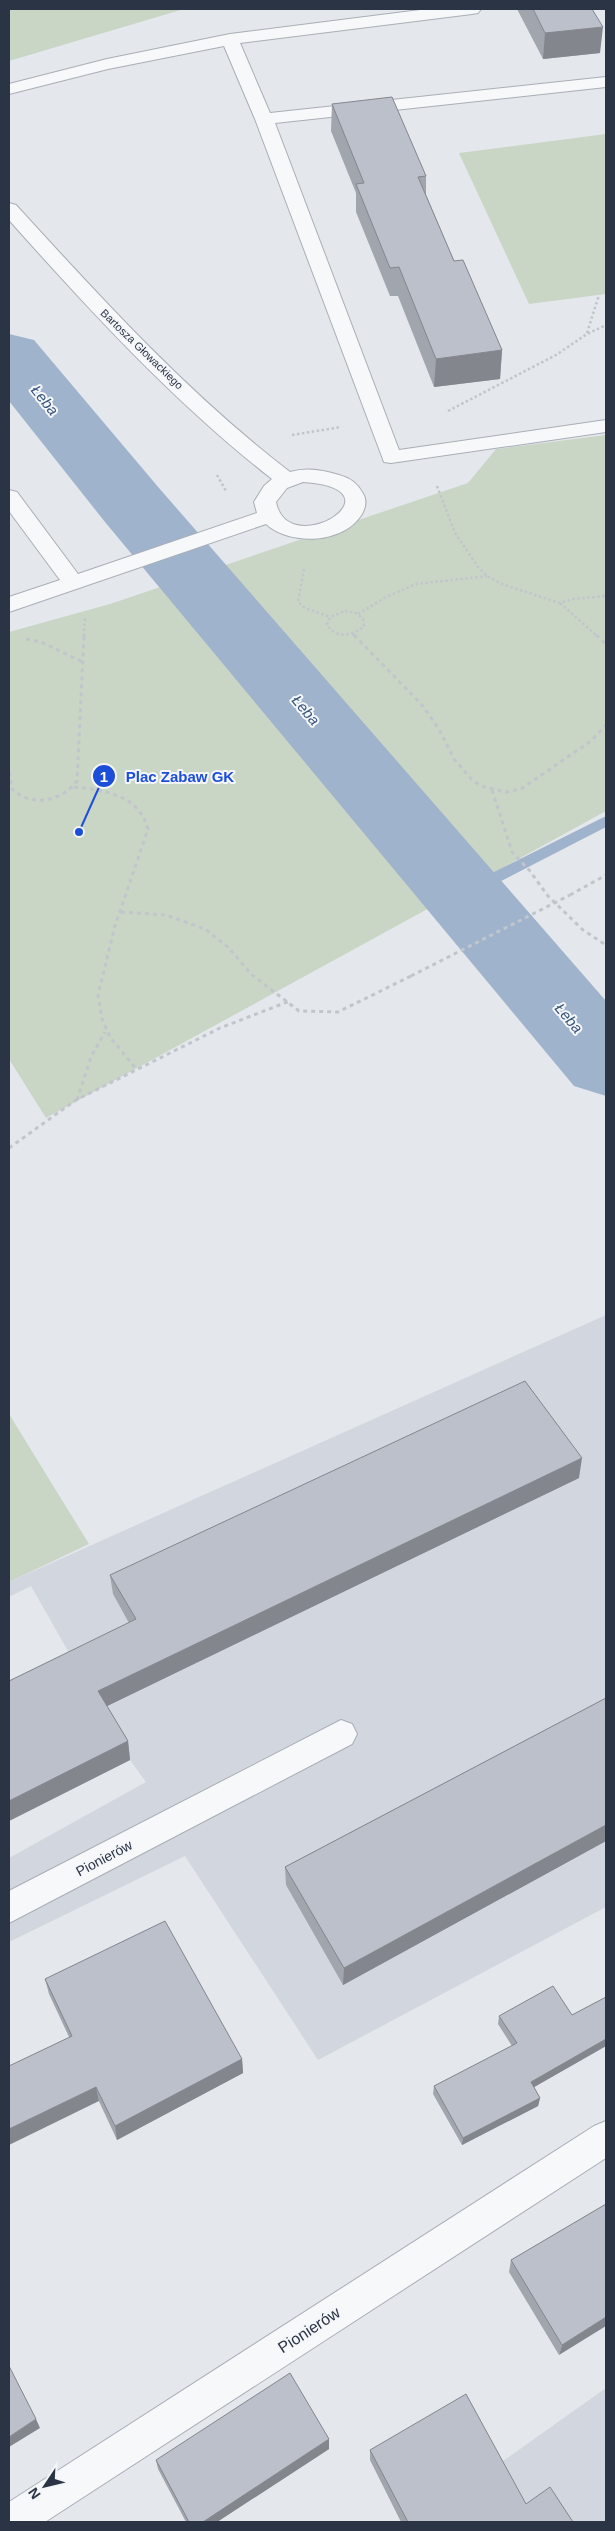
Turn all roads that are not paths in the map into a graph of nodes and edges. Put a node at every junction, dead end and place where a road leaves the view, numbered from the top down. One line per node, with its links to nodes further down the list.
1 (466, 9): 2 (street)
2 (230, 39): 4 (street); 5 (street)
3 (606, 82): 5 (street)
4 (9, 89)
5 (264, 119): 7 (street)
6 (9, 209): 8 (street, Bartosza Głowackiego)
7 (606, 426)
8 (286, 479): 10 (street); 10 (street)
9 (9, 497): 11 (street)
10 (269, 516): 11 (street)
11 (73, 582): 12 (street)
12 (9, 605)
13 (341, 1734): 14 (street, Pionierów)
14 (9, 1908)
15 (606, 2138): 16 (street, Pionierów)
16 (12, 2522)

